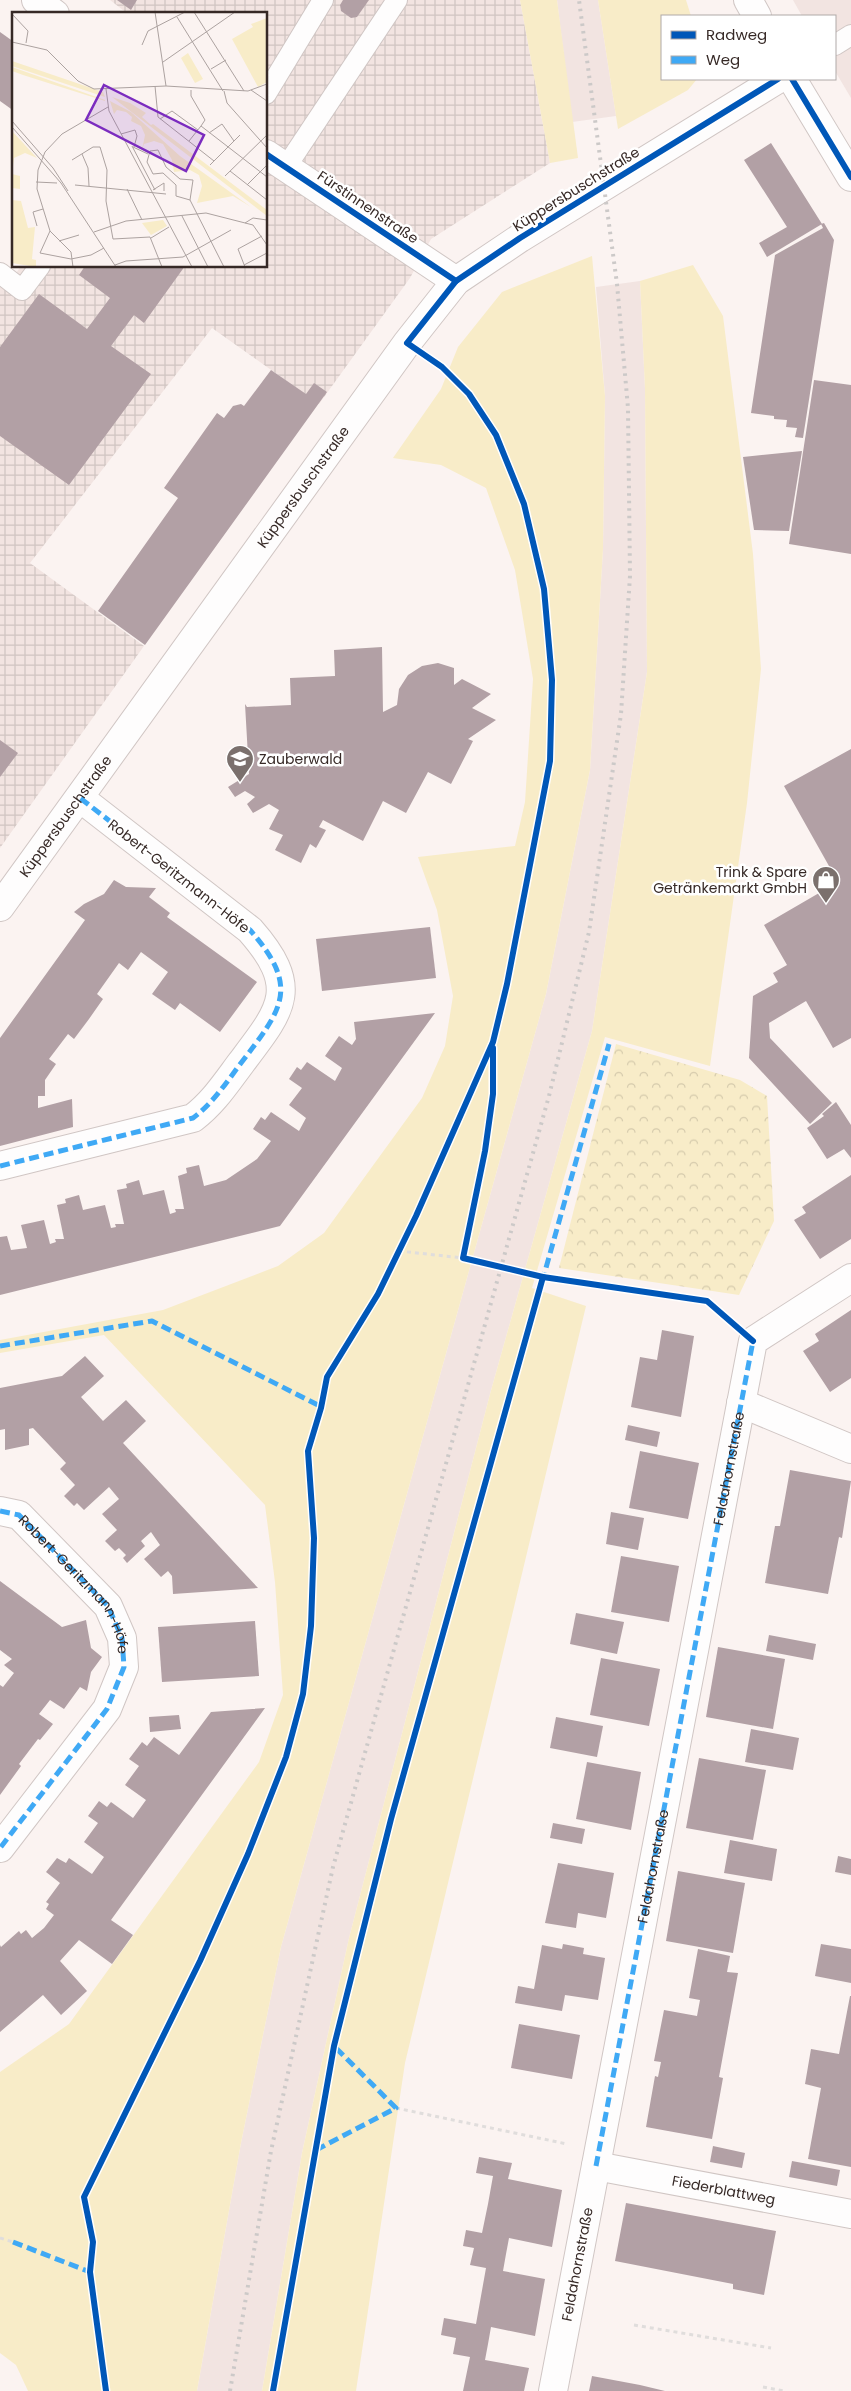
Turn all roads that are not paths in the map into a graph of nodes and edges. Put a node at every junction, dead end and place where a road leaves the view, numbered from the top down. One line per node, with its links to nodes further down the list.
1 (36, 0): 5 (street)
2 (324, 0): 11 (lane)
3 (397, 0): 12 (lane)
4 (748, 0): 6 (street)
5 (52, 12)
6 (756, 15)
7 (851, 35): 8 (lane)
8 (836, 44)
9 (776, 80): 16 (street, Küppersbuschstraße)
10 (793, 80): 13 (street)
11 (268, 91)
12 (276, 160): 16 (street, Fürstinnenstraße)
13 (851, 177)
14 (38, 268): 15 (lane)
15 (0, 273)
16 (456, 281): 17 (street, Küppersbuschstraße)
17 (80, 798): 18 (street, Küppersbuschstraße); 19 (street, Robert-Geritzmann-Höfe)
18 (0, 907)
19 (0, 1166)
20 (851, 1278): 21 (street, Feldahornstraße)
21 (741, 1403): 22 (street); 25 (street, Feldahornstraße)
22 (851, 1449)
23 (0, 1511): 24 (street, Robert-Geritzmann-Höfe)
24 (0, 1848)
25 (596, 2166): 26 (street, Fiederblattweg); 27 (street, Feldahornstraße)
26 (851, 2214)
27 (553, 2391)

